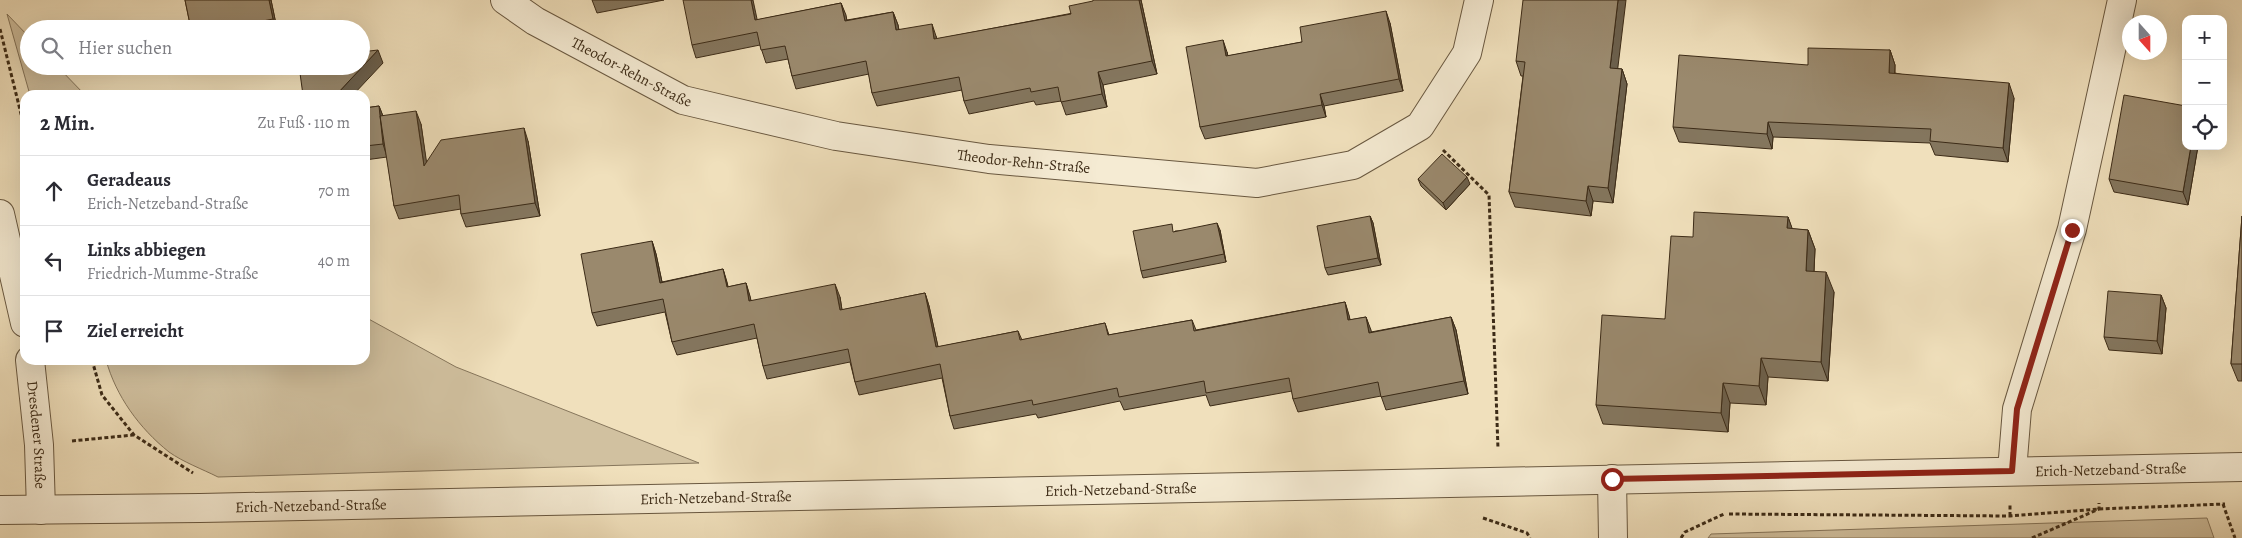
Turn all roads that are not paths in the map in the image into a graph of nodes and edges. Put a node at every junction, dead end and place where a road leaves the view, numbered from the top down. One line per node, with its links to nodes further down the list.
1 (505, 0): 2 (street, Theodor-Rehn-Straße)
2 (1479, 0)
3 (2122, 0): 8 (street)
4 (0, 214): 5 (street)
5 (20, 301)
6 (31, 365): 11 (street, Dresdener Straße)
7 (2242, 467): 8 (street, Erich-Netzeband-Straße)
8 (2012, 471): 9 (street, Erich-Netzeband-Straße)
9 (1612, 479): 11 (street, Erich-Netzeband-Straße); 12 (street)
10 (0, 510): 11 (street, Erich-Netzeband-Straße)
11 (41, 510)
12 (1613, 538)

